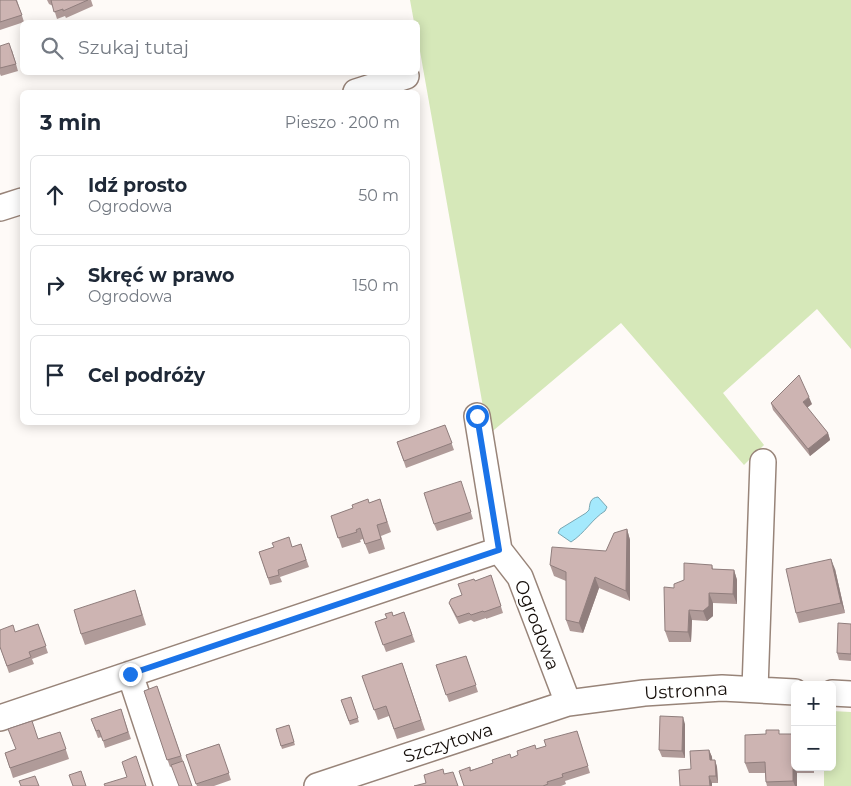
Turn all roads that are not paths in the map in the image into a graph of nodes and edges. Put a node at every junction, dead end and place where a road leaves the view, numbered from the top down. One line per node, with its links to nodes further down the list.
1 (406, 76): 2 (street)
2 (362, 90)
3 (20, 202): 4 (street)
4 (0, 208)
5 (477, 416): 7 (street)
6 (763, 462): 9 (street)
7 (499, 550): 8 (street); 13 (street, Ogrodowa)
8 (130, 674): 14 (street); 15 (street)
9 (755, 690): 10 (street, Ustronna); 13 (street, Ustronna)
10 (791, 692)
11 (836, 694): 12 (street)
12 (851, 694)
13 (573, 702): 16 (street, Szczytowa)
14 (0, 718)
15 (168, 786)
16 (317, 786)

